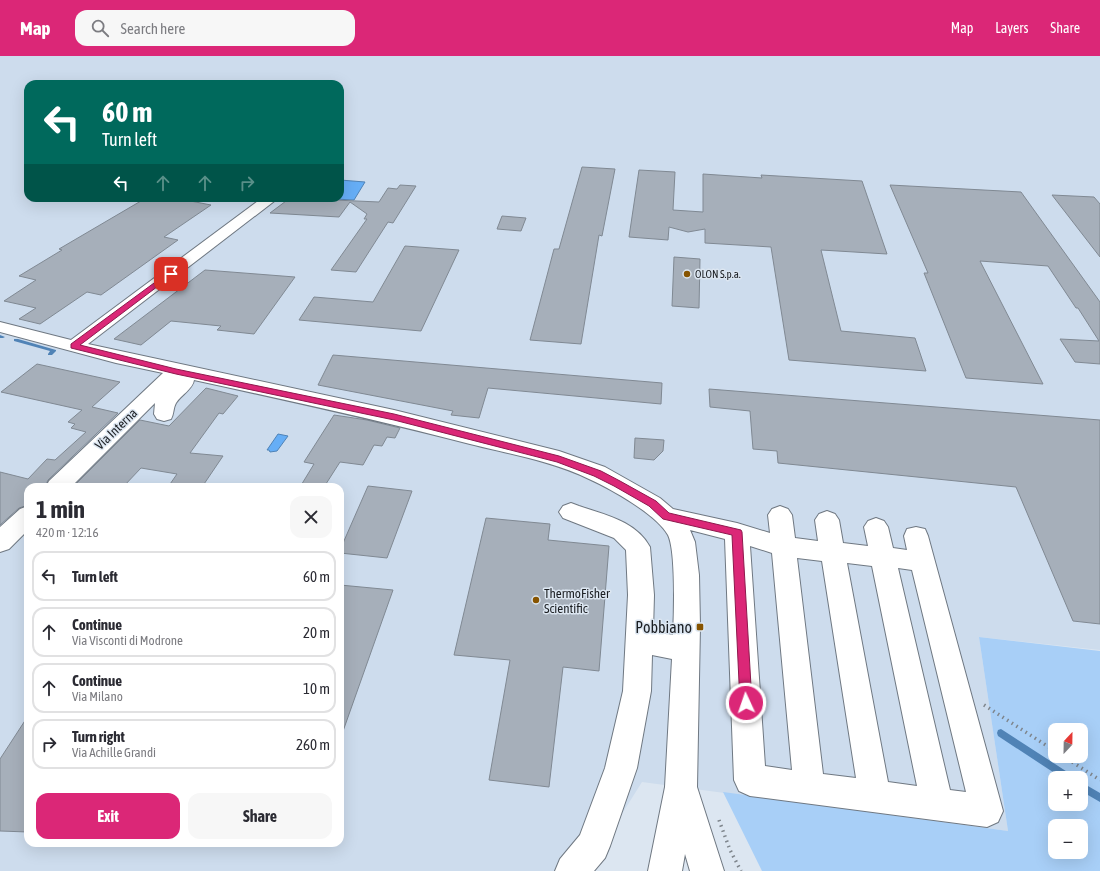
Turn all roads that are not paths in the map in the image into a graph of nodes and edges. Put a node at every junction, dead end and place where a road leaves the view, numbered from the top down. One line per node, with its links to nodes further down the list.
1 (266, 202): 3 (street)
2 (0, 327): 3 (street)
3 (74, 346): 4 (street)
4 (184, 373): 5 (street); 6 (street, Via Interna); 9 (street)
5 (164, 414)
6 (61, 483)
7 (571, 512): 18 (street)
8 (780, 515): 15 (street)
9 (666, 516): 13 (street); 19 (street)
10 (24, 519): 14 (street)
11 (827, 520): 16 (street)
12 (876, 527): 17 (street)
13 (737, 532): 15 (street); 21 (street)
14 (0, 542)
15 (784, 547): 16 (street); 21 (street)
16 (833, 552): 17 (street); 22 (street)
17 (883, 557): 23 (street); 23 (street)
18 (639, 641): 19 (street); 24 (street)
19 (686, 649): 20 (street)
20 (682, 787): 25 (street); 26 (street)
21 (809, 787): 22 (street)
22 (875, 796): 23 (street)
23 (937, 804)
24 (572, 871)
25 (665, 871)
26 (707, 871)

